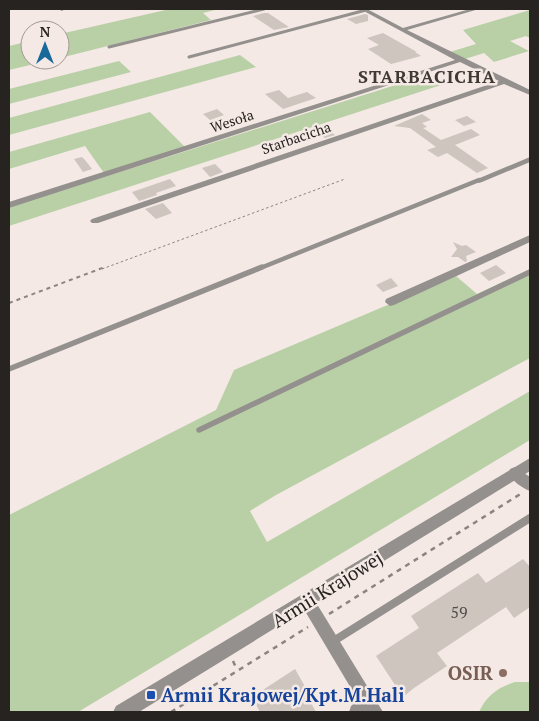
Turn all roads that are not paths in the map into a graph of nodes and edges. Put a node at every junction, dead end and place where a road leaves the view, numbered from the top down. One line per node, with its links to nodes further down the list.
1 (264, 9): 5 (lane)
2 (476, 9): 4 (street)
3 (365, 10): 4 (street); 6 (lane)
4 (402, 30): 7 (street)
5 (109, 47)
6 (189, 58)
7 (461, 60): 8 (street); 12 (street, Wesoła)
8 (505, 81): 9 (street); 13 (street, Starbacicha)
9 (530, 93)
10 (530, 160): 11 (street)
11 (479, 180): 17 (lane)
12 (9, 205)
13 (95, 221)
14 (530, 238): 16 (street)
15 (530, 272): 18 (lane)
16 (390, 302)
17 (9, 370)
18 (199, 430)
19 (530, 464): 20 (street, Armii Krajowej)
20 (514, 473): 21 (street); 23 (street, Armii Krajowej)
21 (526, 489)
22 (530, 518): 24 (lane)
23 (307, 601): 24 (street); 26 (street, Armii Krajowej)
24 (332, 642): 25 (street)
25 (367, 709)
26 (122, 712)

